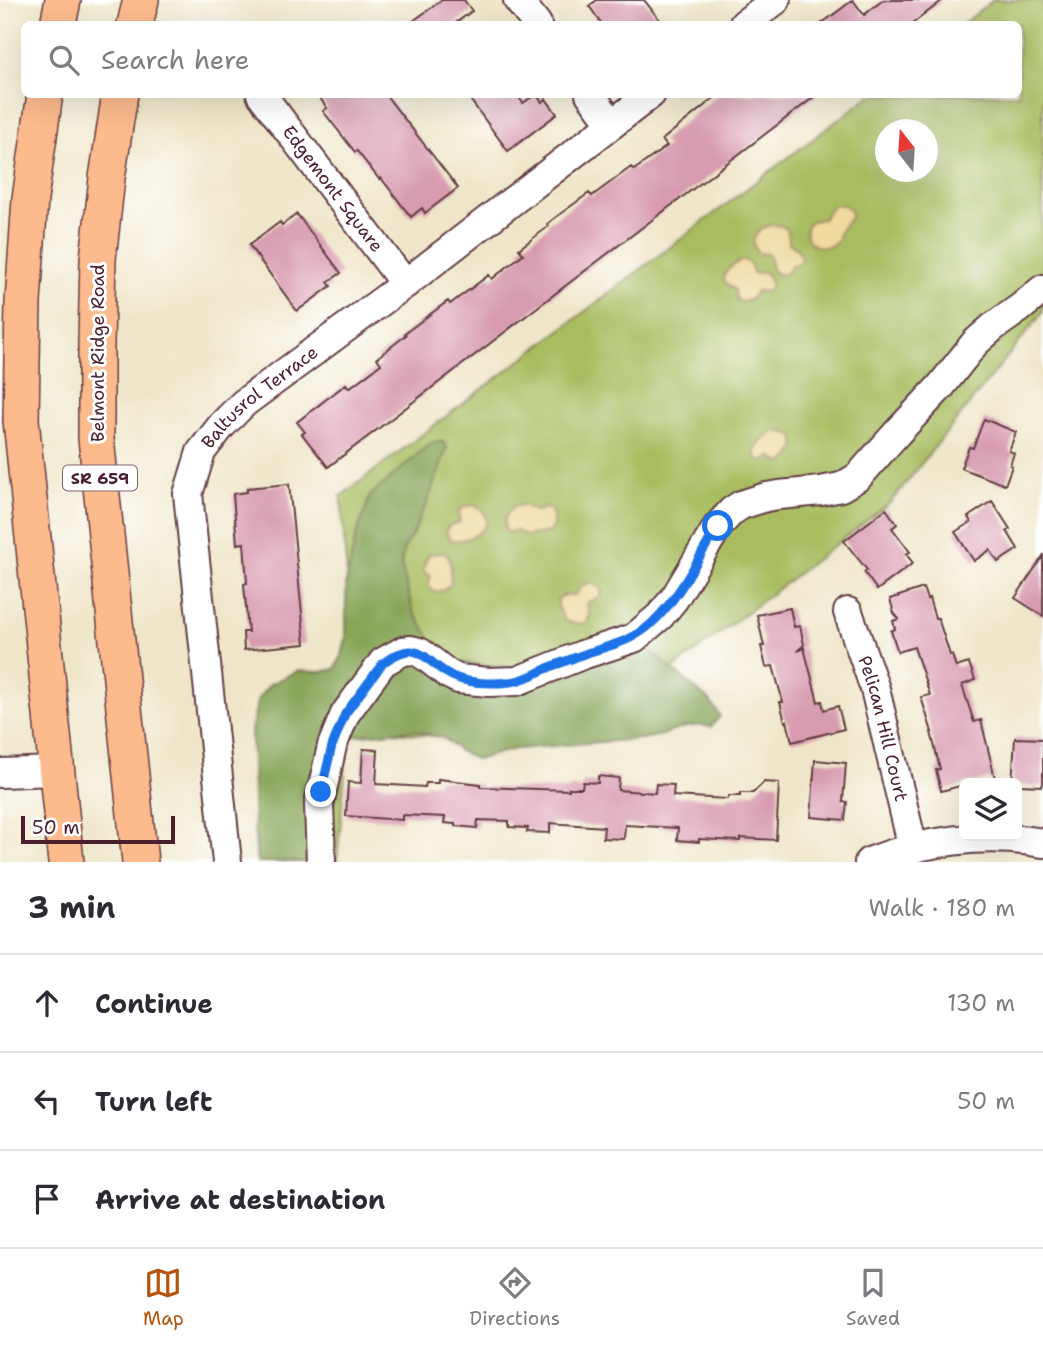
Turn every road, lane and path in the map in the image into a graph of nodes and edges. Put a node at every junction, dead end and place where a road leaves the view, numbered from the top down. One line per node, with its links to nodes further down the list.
1 (63, 0): 5 (main road)
2 (141, 0): 6 (main road)
3 (518, 0): 7 (street)
4 (776, 0): 8 (street)
5 (59, 21)
6 (136, 21)
7 (535, 21)
8 (748, 21)
9 (44, 98): 18 (main road)
10 (119, 98): 23 (main road, Belmont Ridge Road / SR 659)
11 (264, 98): 15 (street, Edgemont Square)
12 (593, 98): 14 (street)
13 (646, 98): 14 (street, Baltusrol Terrace)
14 (612, 124): 15 (street, Baltusrol Terrace)
15 (405, 284): 24 (street, Baltusrol Terrace)
16 (1043, 289): 25 (street)
17 (848, 612): 21 (street, Pelican Hill Court)
18 (56, 771): 19 (street); 22 (main road)
19 (0, 773)
20 (1043, 843): 21 (street)
21 (912, 848): 26 (street)
22 (66, 862)
23 (140, 862)
24 (227, 862)
25 (321, 862)
26 (869, 862)

